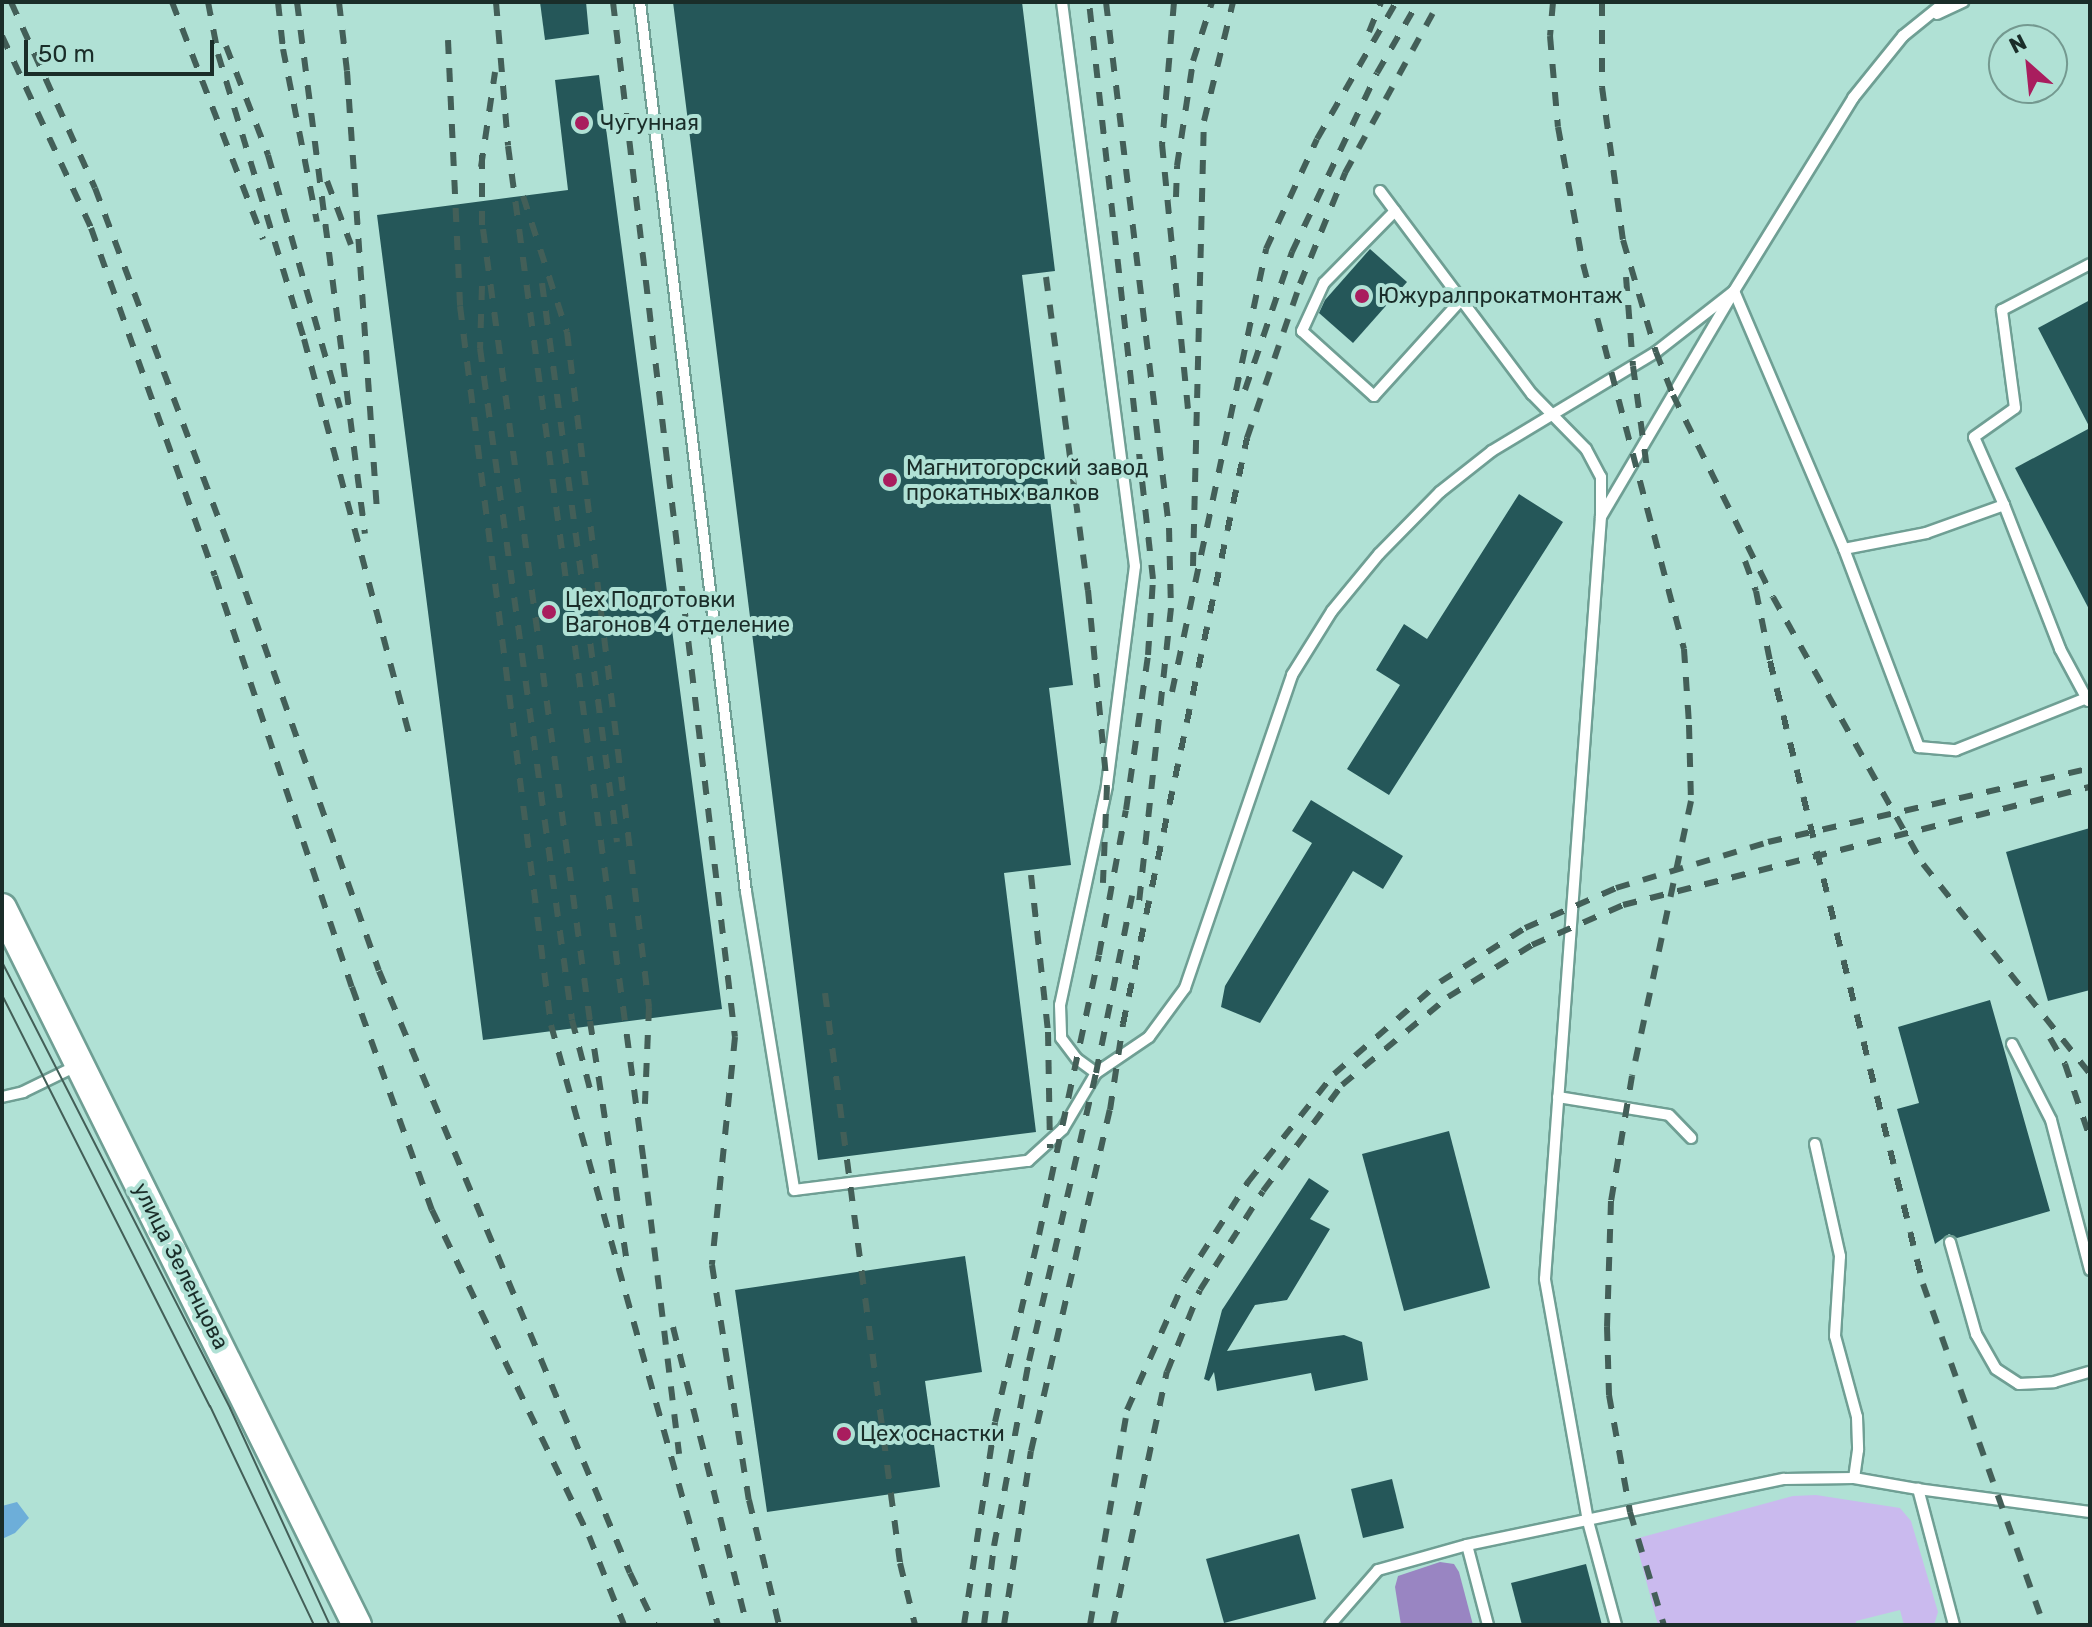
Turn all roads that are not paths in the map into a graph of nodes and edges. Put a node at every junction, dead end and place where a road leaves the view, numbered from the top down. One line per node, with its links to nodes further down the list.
1 (640, 2): 19 (lane)
2 (1062, 2): 19 (lane)
3 (1945, 2): 5 (lane)
4 (1963, 2): 5 (lane)
5 (1921, 21): 9 (lane)
6 (1380, 191): 7 (lane)
7 (1395, 211): 10 (lane); 10 (lane)
8 (2090, 264): 12 (lane)
9 (1734, 291): 11 (lane); 13 (lane); 14 (lane)
10 (1461, 300): 11 (lane)
11 (1550, 415): 13 (lane); 19 (lane)
12 (2004, 505): 14 (lane); 15 (lane)
13 (1601, 517): 21 (lane)
14 (1844, 549): 15 (lane)
15 (2088, 701)
16 (2, 908): 18 (main road, улица Зеленцова)
17 (2012, 1044): 25 (lane)
18 (80, 1064): 20 (lane); 32 (main road, улица Зеленцова)
19 (1096, 1073)
20 (2, 1097)
21 (1558, 1097): 22 (lane); 30 (lane)
22 (1691, 1138)
23 (1815, 1144): 27 (lane)
24 (1950, 1242): 26 (lane)
25 (2090, 1270)
26 (2090, 1372)
27 (1854, 1478): 28 (lane); 30 (lane)
28 (1918, 1489): 29 (lane); 36 (lane)
29 (2090, 1512)
30 (1588, 1521): 31 (lane); 35 (lane)
31 (1467, 1545): 33 (lane); 34 (lane)
32 (353, 1624)
33 (1330, 1625)
34 (1488, 1625)
35 (1616, 1625)
36 (1954, 1625)

